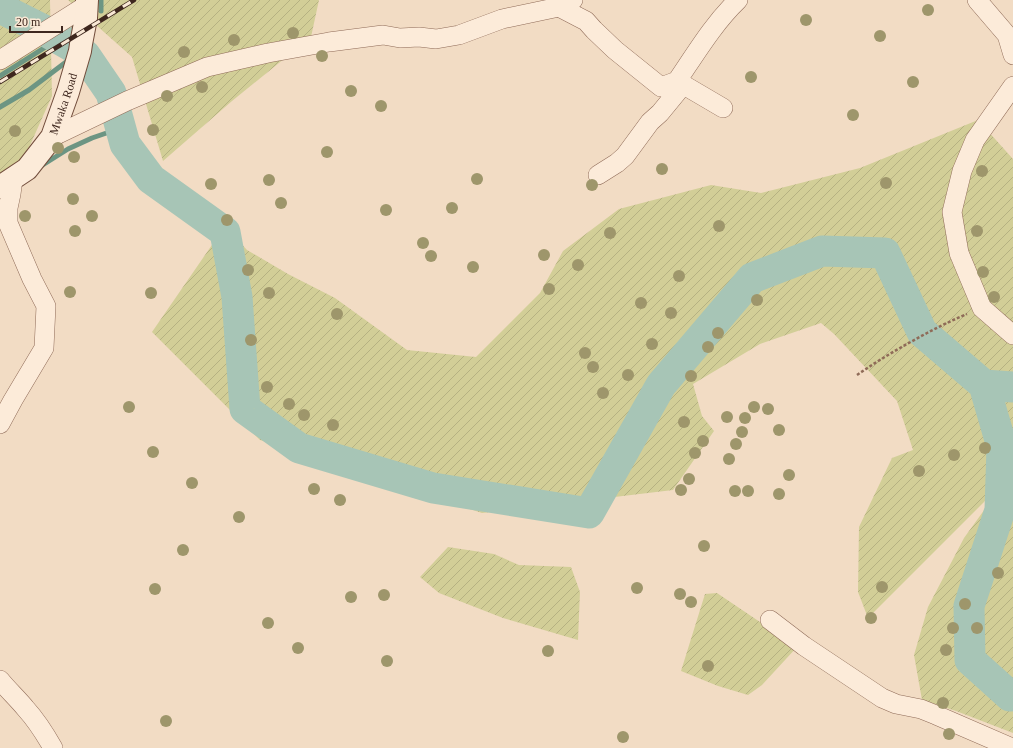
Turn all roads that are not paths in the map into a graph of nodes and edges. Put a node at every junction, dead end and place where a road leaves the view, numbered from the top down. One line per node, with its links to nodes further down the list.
1 (738, 0): 7 (street)
2 (977, 0): 5 (street)
3 (87, 3): 6 (street); 10 (street, Mwaka Road)
4 (566, 4): 7 (street); 10 (street)
5 (1013, 55)
6 (0, 60)
7 (680, 83): 9 (street); 11 (street)
8 (1013, 86): 13 (street)
9 (723, 108)
10 (52, 137): 12 (street, Mwaka Road)
11 (598, 175)
12 (6, 183): 14 (street)
13 (1013, 335)
14 (0, 424)
15 (770, 620): 17 (street)
16 (0, 680): 18 (street)
17 (1004, 744)
18 (54, 748)

